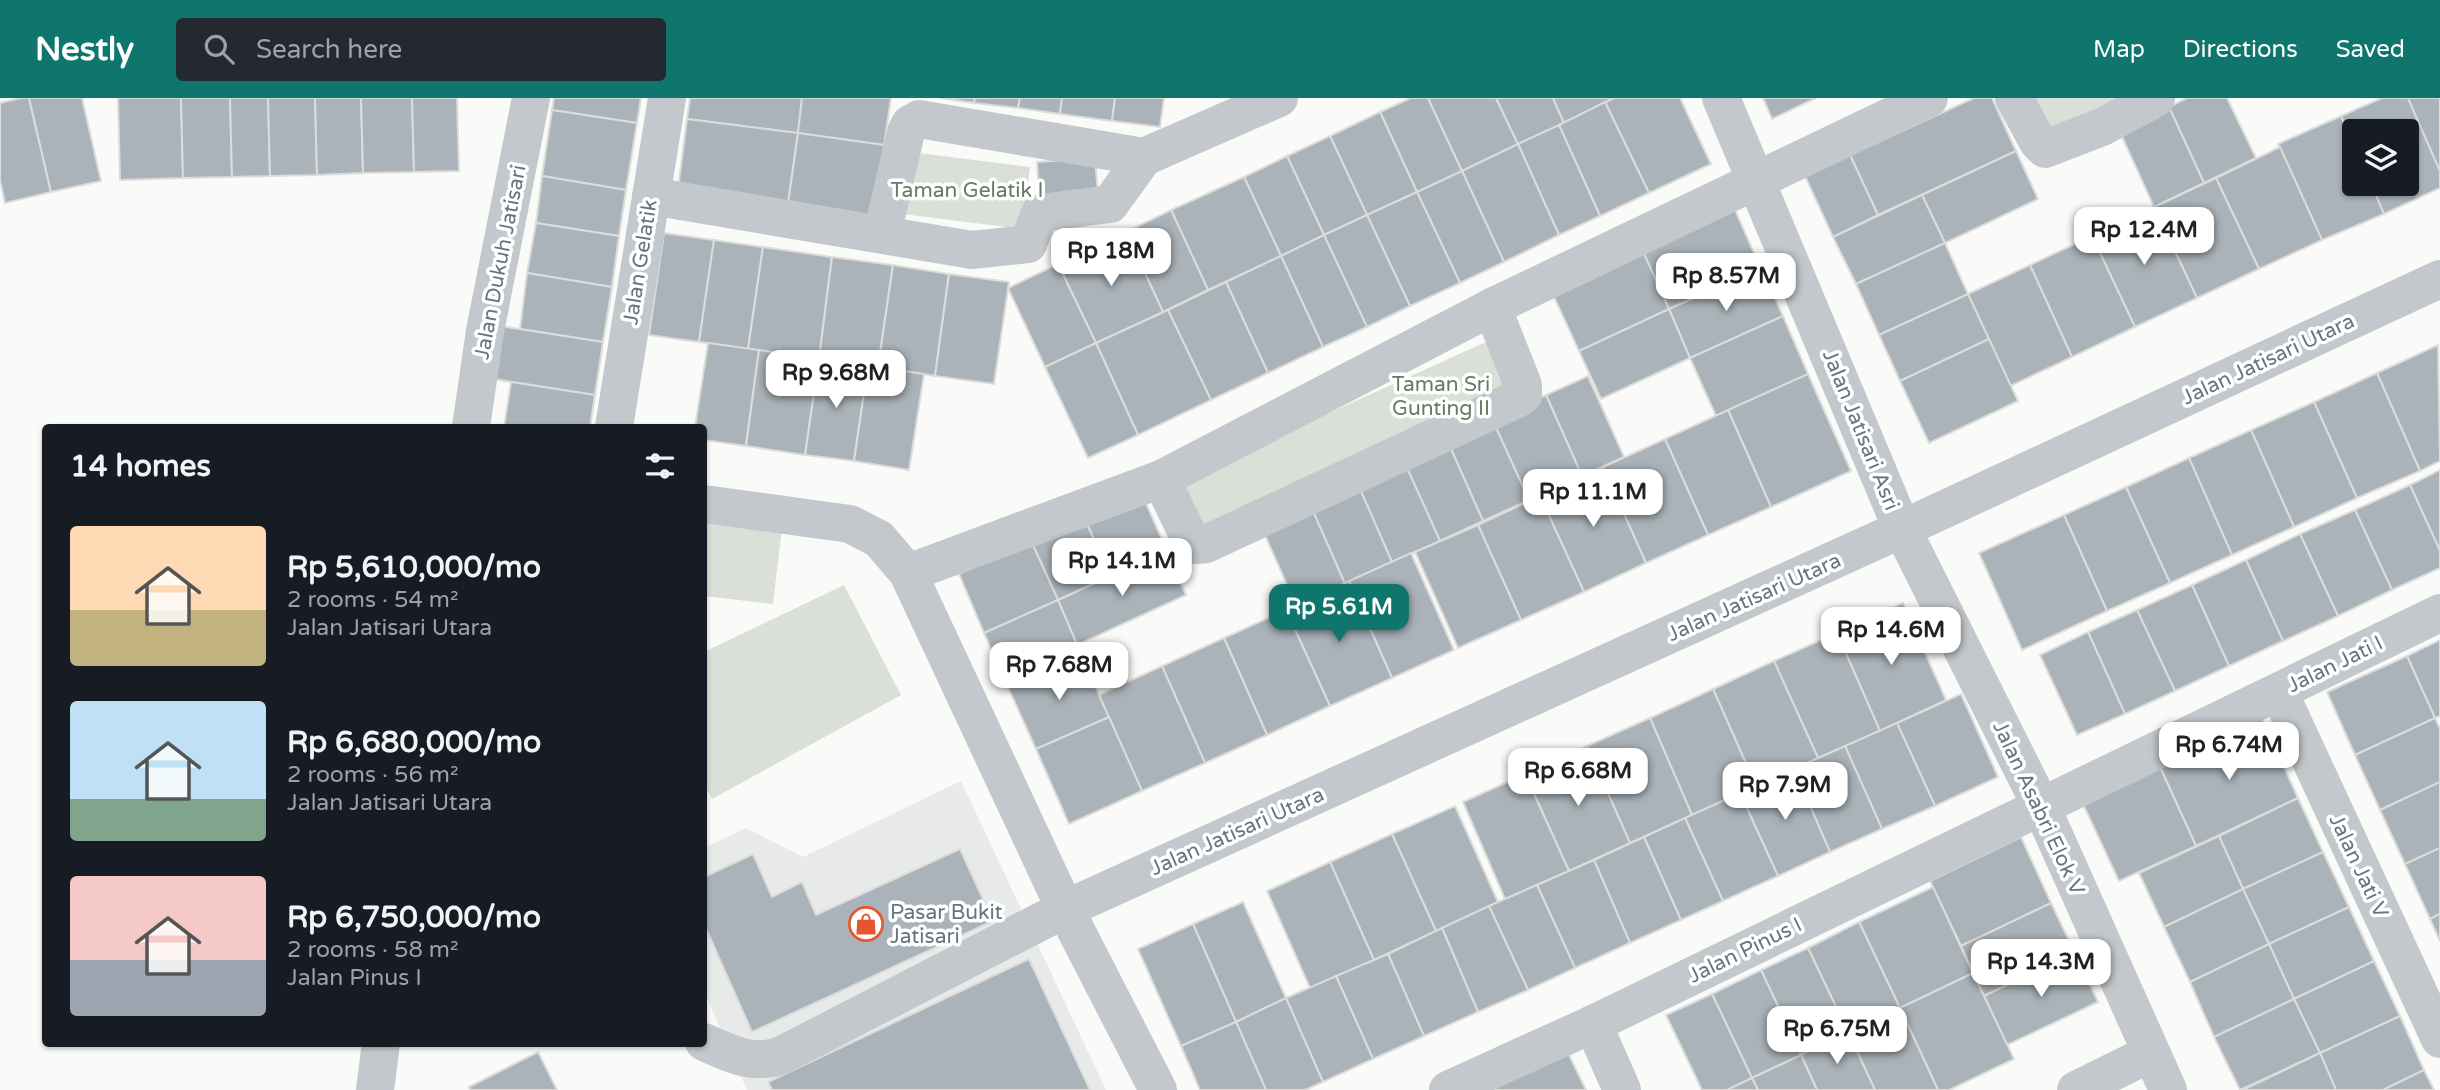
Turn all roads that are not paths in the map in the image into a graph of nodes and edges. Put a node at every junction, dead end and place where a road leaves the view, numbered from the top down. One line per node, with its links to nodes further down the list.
1 (531, 98): 14 (street, Jalan Dukuh Jatisari)
2 (667, 98): 10 (street, Jalan Gelatik)
3 (1279, 98): 8 (street)
4 (1721, 98): 9 (street, Jalan Jatisari Asri)
5 (1929, 98): 9 (street)
6 (2014, 98): 7 (street)
7 (2156, 98)
8 (1144, 157): 11 (street); 11 (street)
9 (1758, 181): 13 (street); 18 (street, Jalan Jatisari Asri)
10 (651, 197): 11 (street); 15 (street, Jalan Gelatik)
11 (882, 234)
12 (2440, 279): 18 (street, Jalan Jatisari Utara)
13 (1492, 307): 16 (street); 16 (street)
14 (471, 424)
15 (614, 424)
16 (1161, 479): 19 (street)
17 (707, 504): 19 (street)
18 (1902, 529): 22 (street, Jalan Asabri Elok V); 23 (street, Jalan Jatisari Utara)
19 (908, 573): 23 (street)
20 (2440, 613): 21 (street, Jalan Jati I)
21 (2279, 692): 22 (street, Jalan Jati I); 25 (street, Jalan Jati V)
22 (2041, 806): 24 (street, Jalan Pinus I); 28 (street, Jalan Asabri Elok V)
23 (1065, 909): 26 (street, Jalan Jatisari Utara); 30 (street)
24 (1593, 1024): 31 (street, Jalan Pinus I); 32 (street)
25 (2440, 1039)
26 (707, 1043)
27 (380, 1047): 29 (street)
28 (2149, 1054): 33 (street); 34 (street, Jalan Asabri Elok V)
29 (375, 1090)
30 (1158, 1090)
31 (1448, 1090)
32 (1622, 1090)
33 (2076, 1090)
34 (2168, 1090)

